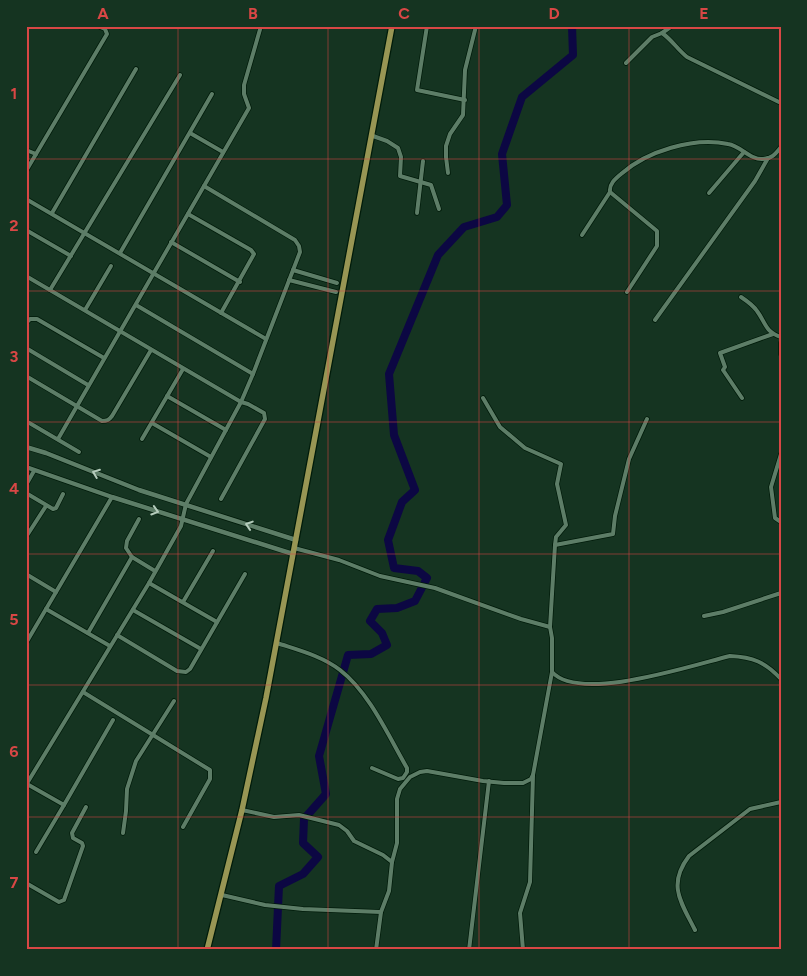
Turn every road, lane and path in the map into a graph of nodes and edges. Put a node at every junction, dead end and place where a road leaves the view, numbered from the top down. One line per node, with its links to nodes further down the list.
1 (98, 26): 20 (street)
2 (260, 26): 18 (street)
3 (392, 26): 15 (main road)
4 (427, 26): 12 (street)
5 (476, 26): 12 (street)
6 (672, 26): 7 (street)
7 (662, 33): 8 (street); 13 (street)
8 (626, 63)
9 (136, 70): 31 (street)
10 (180, 75): 35 (street)
11 (212, 94): 14 (street)
12 (465, 100): 24 (street)
13 (781, 103)
14 (190, 133): 18 (street); 38 (street)
15 (372, 136): 25 (street); 97 (main road)
16 (781, 146): 21 (street)
17 (26, 150): 20 (street)
18 (223, 152): 26 (street)
19 (744, 152): 21 (street); 27 (street); 28 (street)
20 (36, 154): 23 (street)
21 (768, 158): 54 (street)
22 (423, 161): 25 (street)
23 (26, 171)
24 (448, 173)
25 (422, 182): 30 (street); 32 (street)
26 (204, 186): 33 (street); 41 (street)
27 (610, 192): 36 (street); 49 (street)
28 (709, 193)
29 (26, 199): 31 (street)
30 (439, 209)
31 (52, 213): 35 (street)
32 (417, 213)
33 (188, 214): 37 (street); 45 (street)
34 (26, 230): 39 (street)
35 (86, 233): 38 (street); 39 (street)
36 (582, 235)
37 (171, 242): 42 (street); 45 (street)
38 (120, 253): 42 (street)
39 (71, 256): 47 (street)
40 (111, 266): 52 (street)
41 (293, 270): 44 (street); 46 (street)
42 (155, 273): 51 (street); 53 (street)
43 (26, 276): 47 (street)
44 (289, 280): 48 (street); 59 (street)
45 (240, 282): 53 (street)
46 (337, 283)
47 (50, 290): 52 (street)
48 (336, 292)
49 (627, 292)
50 (742, 297): 57 (street)
51 (136, 305): 56 (street); 66 (street)
52 (85, 310): 56 (street)
53 (221, 313): 59 (street)
54 (655, 320)
55 (27, 321): 64 (street)
56 (120, 331): 62 (street); 64 (street)
57 (772, 334): 58 (street); 71 (street)
58 (781, 337)
59 (266, 339): 66 (street)
60 (781, 343): 63 (street)
61 (26, 348): 68 (street)
62 (151, 350): 65 (street); 73 (street)
63 (781, 354)
64 (104, 358): 68 (street)
65 (183, 369): 69 (street); 72 (street)
66 (253, 374): 72 (street)
67 (26, 376): 73 (street)
68 (88, 385): 73 (street)
69 (167, 396): 76 (street); 77 (street)
70 (483, 398): 98 (street)
71 (742, 398)
72 (241, 402): 77 (street); 90 (street)
73 (77, 406): 78 (street)
74 (647, 419): 98 (street)
75 (26, 421): 78 (street)
76 (152, 423): 79 (street); 83 (street)
77 (226, 430): 83 (street)
78 (58, 439): 81 (street)
79 (142, 439)
80 (26, 447): 91 (street, one-way to 80)
81 (80, 452)
82 (781, 454): 95 (street)
83 (211, 457): 91 (street)
84 (26, 467): 85 (street)
85 (34, 471): 86 (street); 89 (street)
86 (26, 485)
87 (26, 493): 92 (street)
88 (64, 494): 92 (street)
89 (112, 497): 94 (street, one-way to 94); 106 (street)
90 (221, 499)
91 (186, 504): 94 (street); 97 (street, one-way to 91)
92 (46, 506): 96 (street)
93 (139, 519): 101 (street)
94 (181, 519): 100 (street); 102 (street)
95 (781, 522)
96 (26, 537)
97 (296, 540): 100 (main road)
98 (555, 545): 113 (street)
99 (213, 551): 108 (street)
100 (294, 551): 113 (street); 117 (main road)
101 (132, 558): 102 (street); 114 (street)
102 (155, 571): 105 (street)
103 (26, 574): 106 (street)
104 (245, 574): 112 (street)
105 (149, 583): 108 (street); 110 (street)
106 (56, 592): 109 (street)
107 (781, 593): 111 (street)
108 (183, 602): 112 (street)
109 (46, 609): 114 (street); 116 (street)
110 (132, 610): 115 (street); 119 (street)
111 (704, 616)
112 (217, 622): 119 (street)
113 (550, 627): 120 (street)
114 (88, 634): 118 (street)
115 (117, 635): 118 (street); 119 (street)
116 (26, 642)
117 (277, 642): 126 (street); 133 (main road)
118 (110, 646): 122 (street)
119 (201, 649)
120 (552, 672): 121 (street); 127 (street)
121 (781, 679)
122 (83, 692): 125 (street); 129 (street)
123 (174, 701): 125 (street)
124 (113, 720): 131 (street)
125 (154, 734): 134 (street); 135 (street)
126 (372, 768)
127 (534, 775): 128 (street); 145 (street)
128 (489, 782): 137 (street); 144 (street)
129 (27, 785): 131 (street)
130 (781, 802): 141 (street)
131 (64, 805): 136 (street)
132 (86, 807): 138 (street)
133 (242, 810): 137 (street); 139 (main road)
134 (184, 827)
135 (123, 833)
136 (36, 852)
137 (392, 862): 140 (street)
138 (26, 883)
139 (222, 895): 140 (street); 142 (main road)
140 (380, 912): 143 (street)
141 (695, 930)
142 (207, 950)
143 (376, 950)
144 (468, 950)
145 (523, 950)

